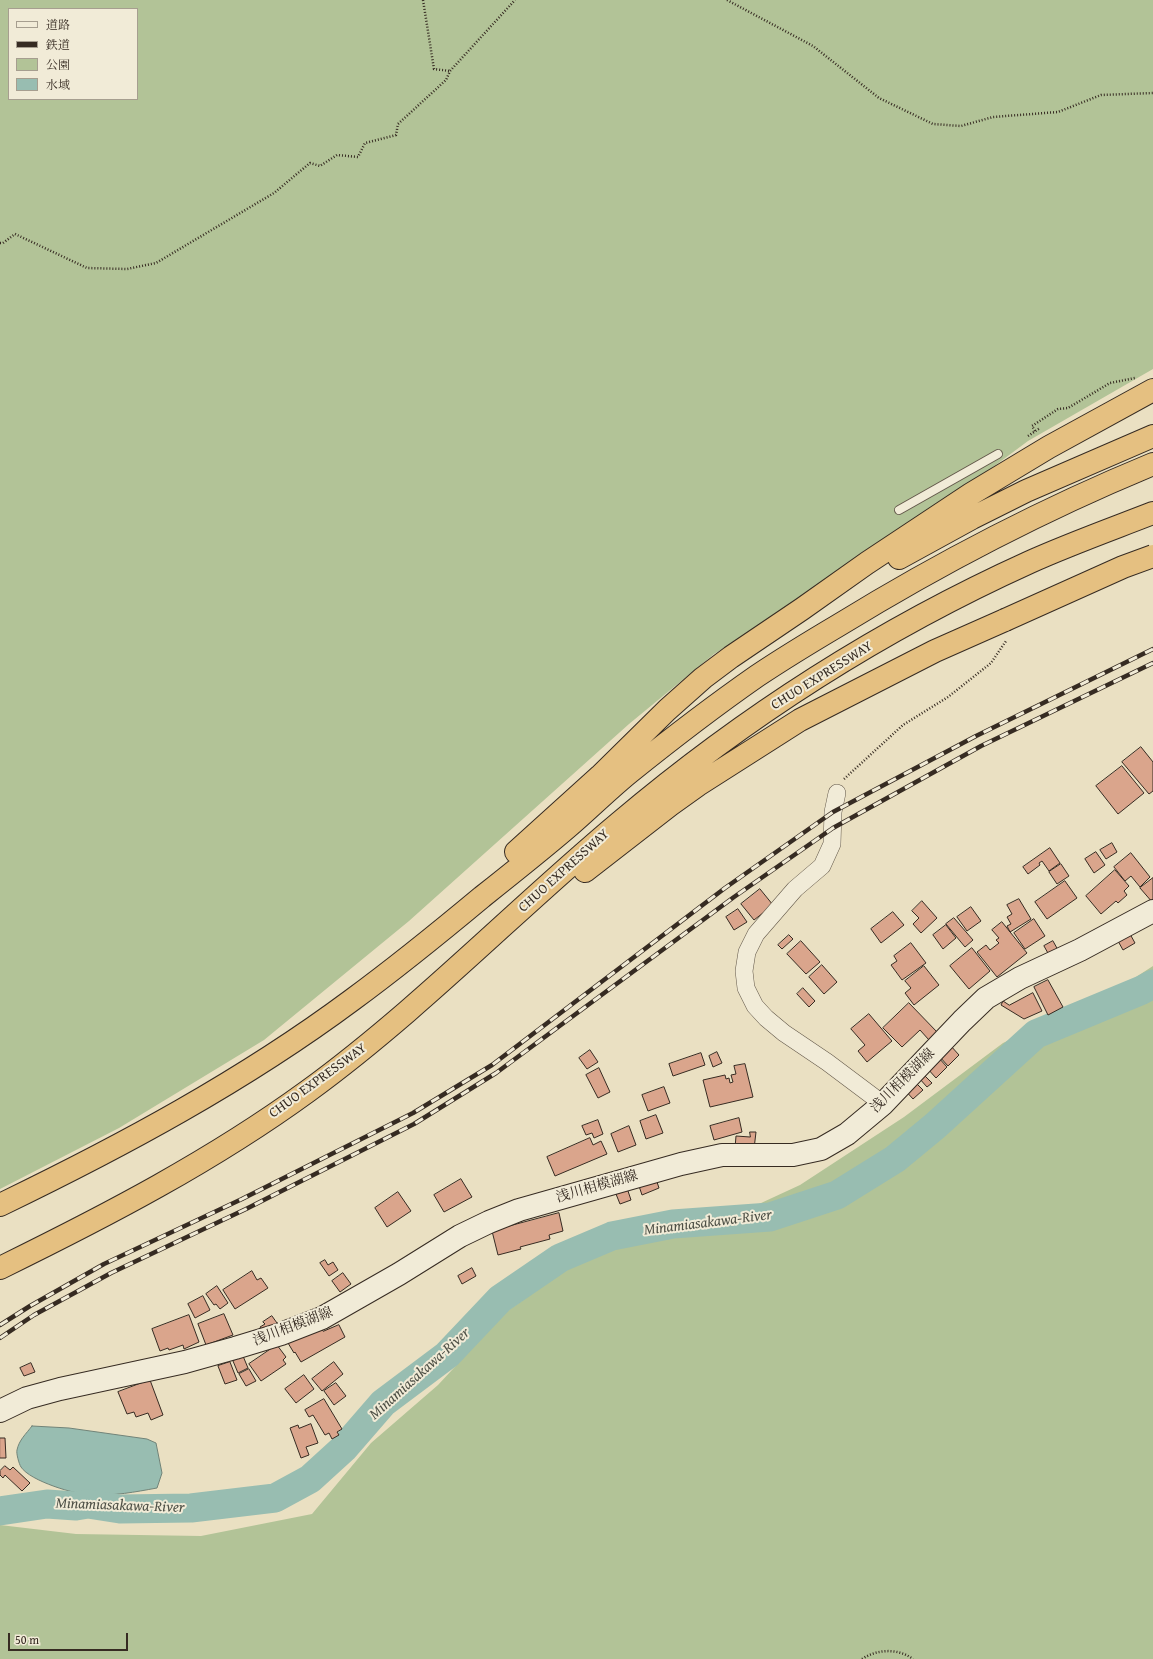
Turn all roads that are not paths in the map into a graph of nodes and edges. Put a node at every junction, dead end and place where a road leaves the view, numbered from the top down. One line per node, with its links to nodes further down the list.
1 (1146, 383): 10 (highway)
2 (1153, 436): 10 (highway)
3 (998, 454): 5 (lane)
4 (1153, 464): 14 (highway)
5 (899, 510)
6 (1153, 513): 13 (highway, CHUO EXPRESSWAY)
7 (1153, 551): 9 (highway, bridge)
8 (1153, 556): 9 (highway, bridge)
9 (1123, 567): 13 (highway, bridge)
10 (802, 609): 14 (highway)
11 (837, 793): 15 (street)
12 (1153, 911): 15 (main road, 浅川相模湖線)
13 (434, 988): 17 (highway, CHUO EXPRESSWAY)
14 (352, 1000): 16 (highway)
15 (883, 1104): 18 (main road, 浅川相模湖線)
16 (0, 1205)
17 (0, 1268)
18 (0, 1411)

